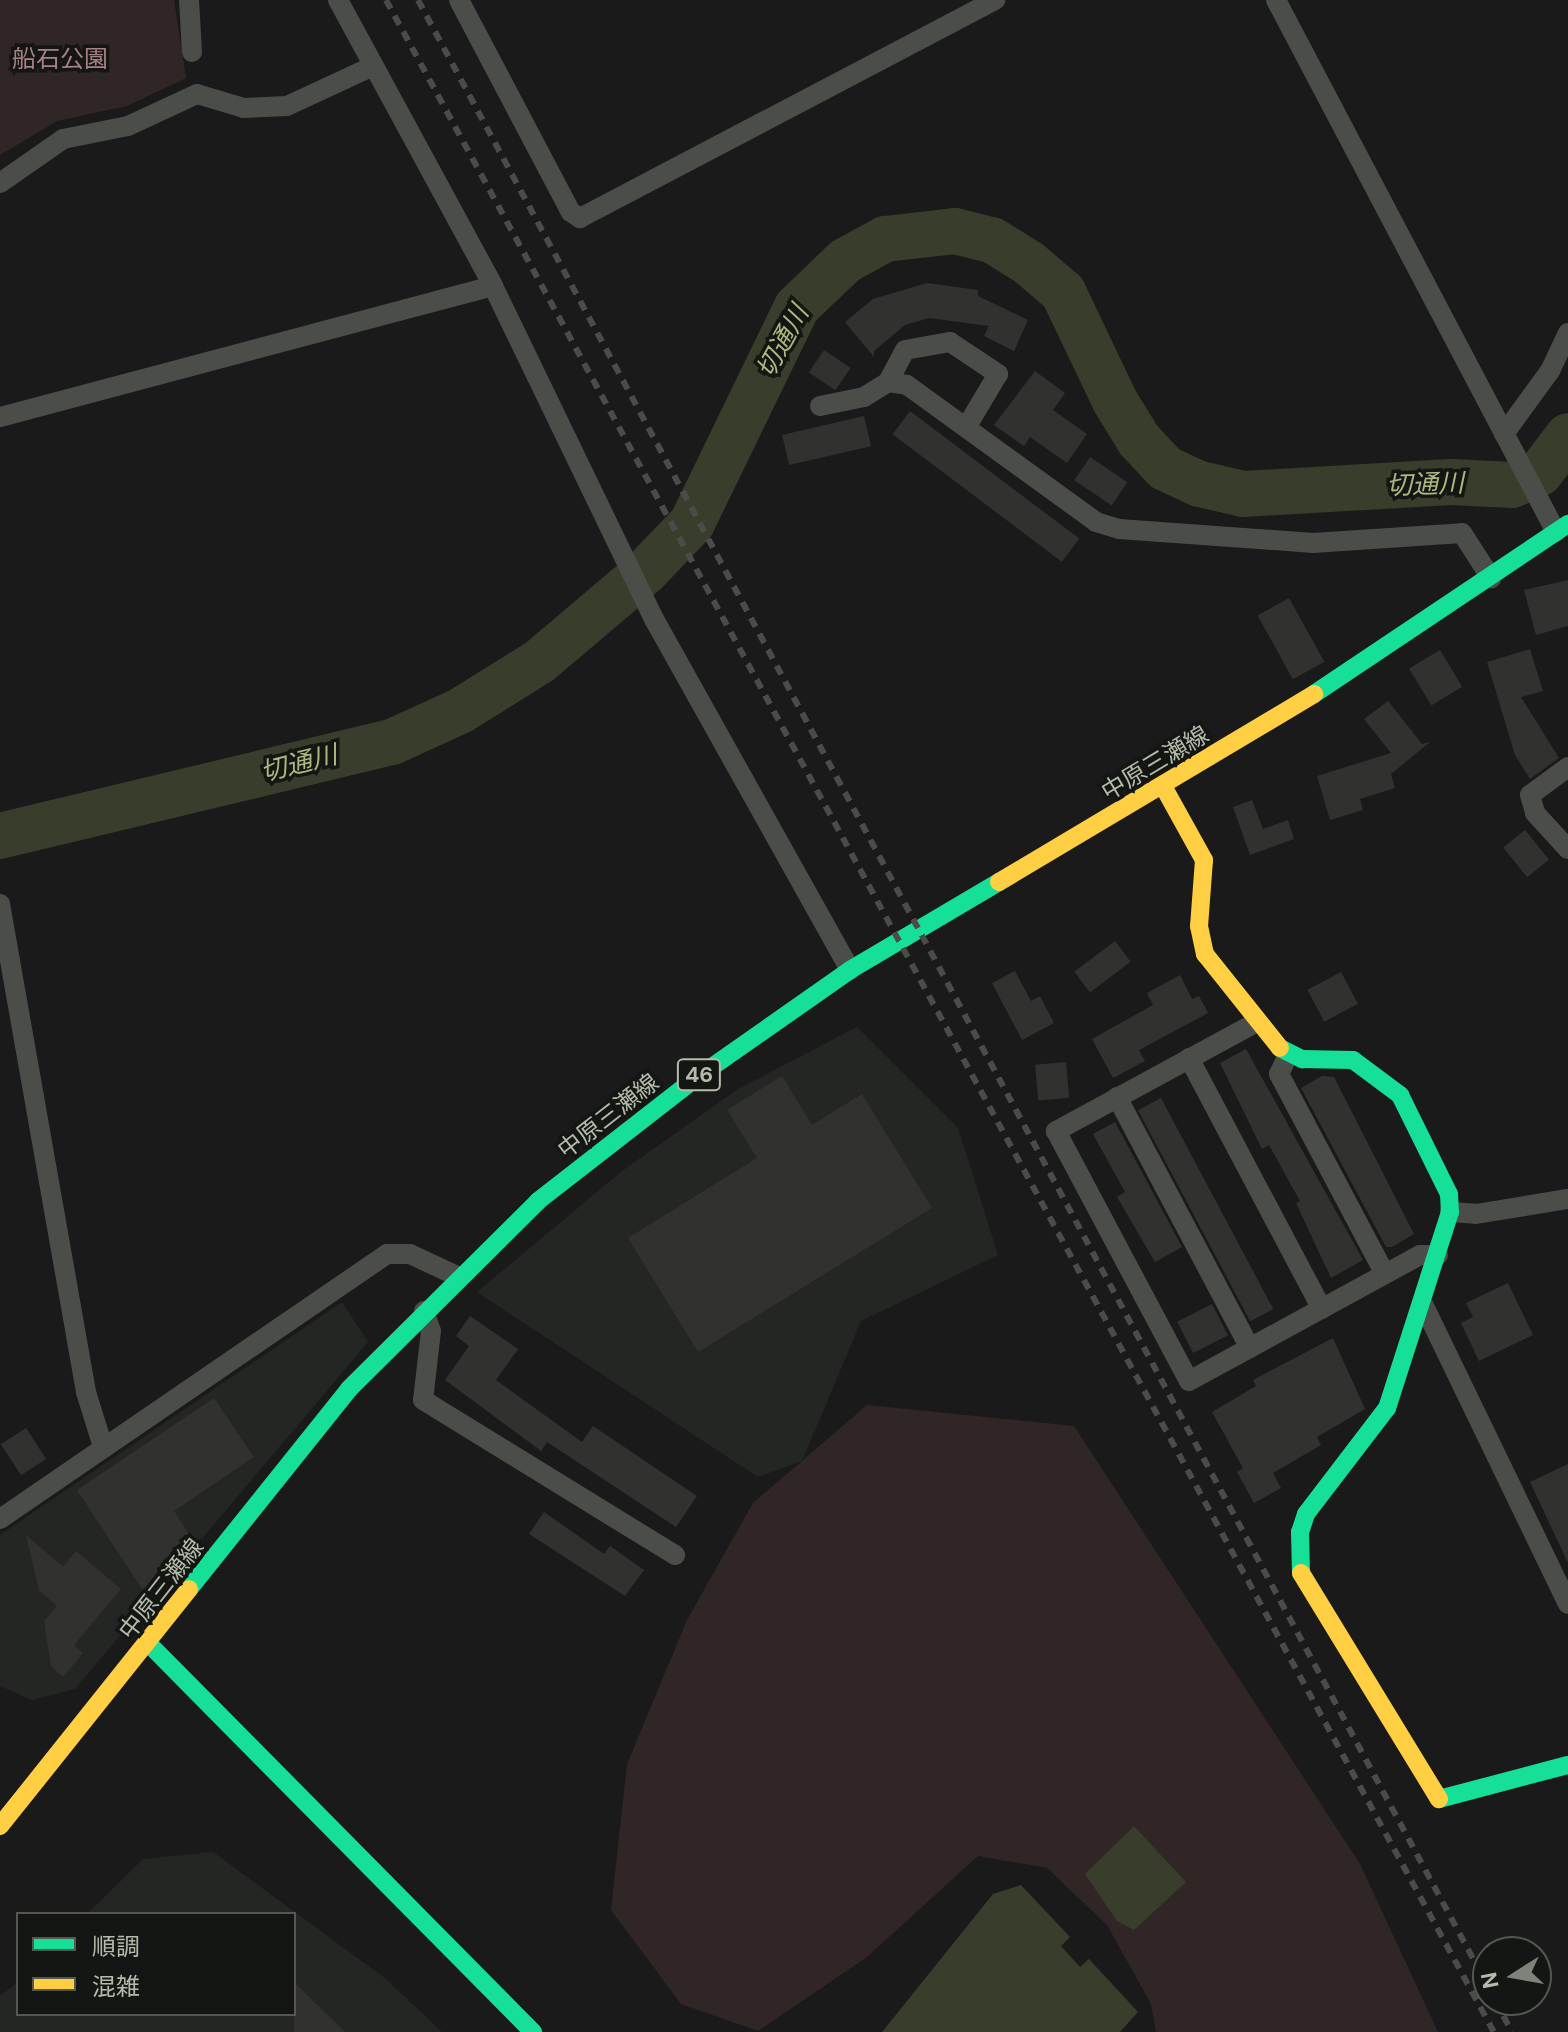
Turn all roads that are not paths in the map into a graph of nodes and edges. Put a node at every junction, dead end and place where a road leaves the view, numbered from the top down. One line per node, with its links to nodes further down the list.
1 (189, 0): 6 (street)
2 (338, 0): 7 (street)
3 (459, 0): 4 (street)
4 (995, 0)
5 (1276, 0): 15 (street)
6 (192, 52)
7 (373, 66): 8 (street); 9 (street)
8 (0, 183)
9 (493, 286): 13 (street); 22 (street)
10 (1568, 333): 15 (street)
11 (888, 382): 12 (street); 14 (street); 14 (street)
12 (820, 406)
13 (0, 417)
14 (967, 426): 17 (street)
15 (1504, 434): 16 (street)
16 (1562, 528): 17 (main road, 中原三瀬線 / 46)
17 (1491, 578): 19 (main road, 中原三瀬線 / 46)
18 (1568, 767): 20 (street)
19 (1163, 786): 22 (main road, 中原三瀬線 / 46); 23 (main road)
20 (1568, 849)
21 (0, 904): 36 (street)
22 (850, 970): 31 (main road, 中原三瀬線 / 46)
23 (1257, 1022): 24 (main road); 25 (street)
24 (1288, 1055): 28 (main road); 30 (street)
25 (1189, 1058): 26 (street); 33 (street)
26 (1117, 1097): 35 (street); 35 (street)
27 (1568, 1199): 28 (street)
28 (1450, 1212): 29 (main road)
29 (1438, 1255): 30 (street); 32 (main road)
30 (1385, 1274): 33 (street)
31 (457, 1276): 34 (main road, 中原三瀬線 / 46); 36 (street)
32 (1423, 1304): 39 (street); 41 (main road)
33 (1322, 1309): 35 (street)
34 (424, 1311): 38 (street); 40 (main road, 中原三瀬線 / 46)
35 (1250, 1348)
36 (103, 1447): 37 (street)
37 (0, 1519)
38 (675, 1555)
39 (1568, 1604)
40 (149, 1644): 42 (main road, 中原三瀬線 / 46); 43 (main road)
41 (1568, 1765)
42 (0, 1826)
43 (533, 2032)

